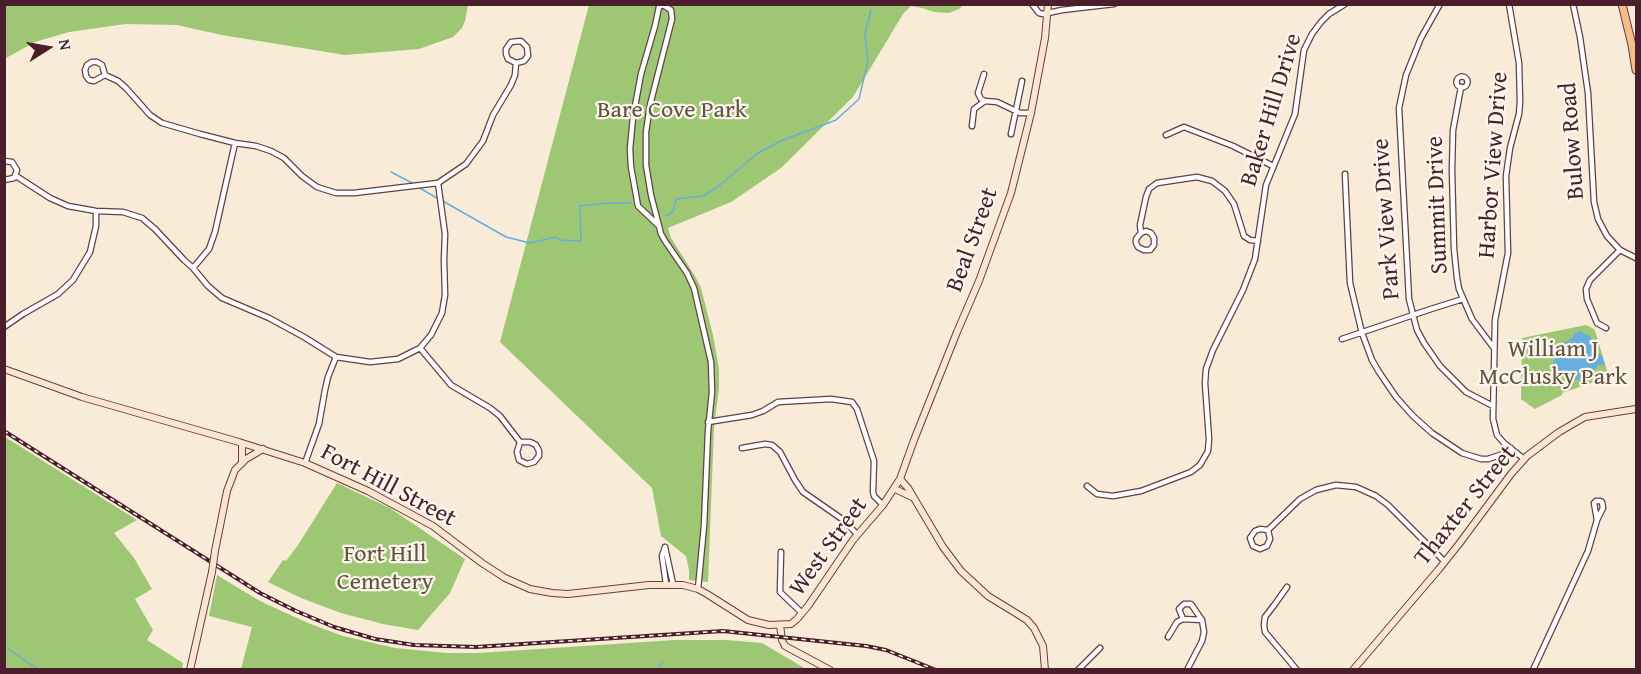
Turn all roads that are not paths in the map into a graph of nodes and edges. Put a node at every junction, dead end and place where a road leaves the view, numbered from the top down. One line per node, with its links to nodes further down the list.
1 (1032, 4): 9 (street)
2 (1048, 4): 9 (street, Beal Street)
3 (1114, 4): 9 (street)
4 (1346, 4): 24 (street, Baker Hill Drive)
5 (1440, 4): 37 (street, Park View Drive)
6 (1509, 4): 43 (street, Harbor View Drive)
7 (1573, 4): 33 (street, Bulow Road)
8 (1622, 4): 11 (main road)
9 (1048, 12): 18 (street, Beal Street)
10 (516, 63): 10 (street); 28 (street)
11 (1636, 70)
12 (984, 74): 16 (street)
13 (105, 75): 13 (street); 22 (street)
14 (1022, 81): 17 (street)
15 (1461, 87): 36 (street, Summit Drive)
16 (985, 101): 17 (street); 19 (street)
17 (1016, 112): 18 (street); 20 (street)
18 (1031, 113): 57 (street, Beal Street)
19 (972, 126)
20 (1011, 134)
21 (1166, 135): 24 (street)
22 (235, 143): 28 (street); 35 (street)
23 (4, 161): 26 (street)
24 (1273, 166): 32 (street, Baker Hill Drive)
25 (1345, 174): 40 (street)
26 (16, 176): 27 (street); 29 (street)
27 (4, 180)
28 (438, 183): 42 (street)
29 (96, 211): 35 (street); 38 (street)
30 (658, 225): 30 (street); 48 (street)
31 (1141, 233): 31 (street); 32 (street, Baker Hill Drive)
32 (1258, 241): 58 (street, Baker Hill Drive)
33 (1620, 250): 34 (street, Bulow Road); 39 (street)
34 (1636, 258)
35 (193, 268): 44 (street)
36 (1463, 299): 37 (street); 43 (street, Summit Drive)
37 (1413, 315): 40 (street); 46 (street, Park View Drive)
38 (4, 327)
39 (1606, 328)
40 (1362, 333): 41 (street); 52 (street)
41 (1342, 339)
42 (420, 348): 44 (street); 49 (street)
43 (1494, 348): 46 (street, Harbor View Drive)
44 (336, 357): 56 (street)
45 (4, 369): 50 (street, Fort Hill Street)
46 (1493, 406): 52 (street, Harbor View Drive)
47 (1636, 409): 54 (street, Thaxter Street)
48 (708, 423): 61 (street); 69 (street)
49 (520, 442): 49 (street)
50 (242, 443): 53 (street, Fort Hill Street); 55 (street)
51 (742, 448): 64 (street)
52 (1511, 448): 54 (street, Harbor View Drive)
53 (263, 449): 55 (street); 56 (street, Fort Hill Street)
54 (1524, 459): 66 (street, Thaxter Street)
55 (242, 463): 76 (street, bridge)
56 (305, 463): 67 (street, Fort Hill Street)
57 (900, 480): 59 (street, West Street); 60 (street)
58 (1088, 486)
59 (895, 489): 60 (street); 61 (street, West Street)
60 (912, 497): 78 (street)
61 (882, 505): 64 (street, West Street)
62 (1597, 520): 83 (street)
63 (1268, 530): 63 (street); 66 (street)
64 (857, 534): 70 (street, West Street)
65 (782, 552): 70 (street)
66 (1445, 562): 82 (street, Thaxter Street)
67 (670, 584): 67 (street); 69 (street, Fort Hill Street)
68 (1287, 587): 81 (street)
69 (698, 589): 73 (street, Fort Hill Street)
70 (802, 613): 73 (street, West Street)
71 (1184, 619): 72 (street); 72 (street); 74 (street)
72 (1202, 620): 80 (street)
73 (780, 625): 77 (street)
74 (1168, 637)
75 (1100, 648): 79 (street)
76 (190, 669)
77 (830, 669)
78 (1046, 669)
79 (1078, 669)
80 (1187, 669)
81 (1297, 669)
82 (1353, 669)
83 (1533, 669)

